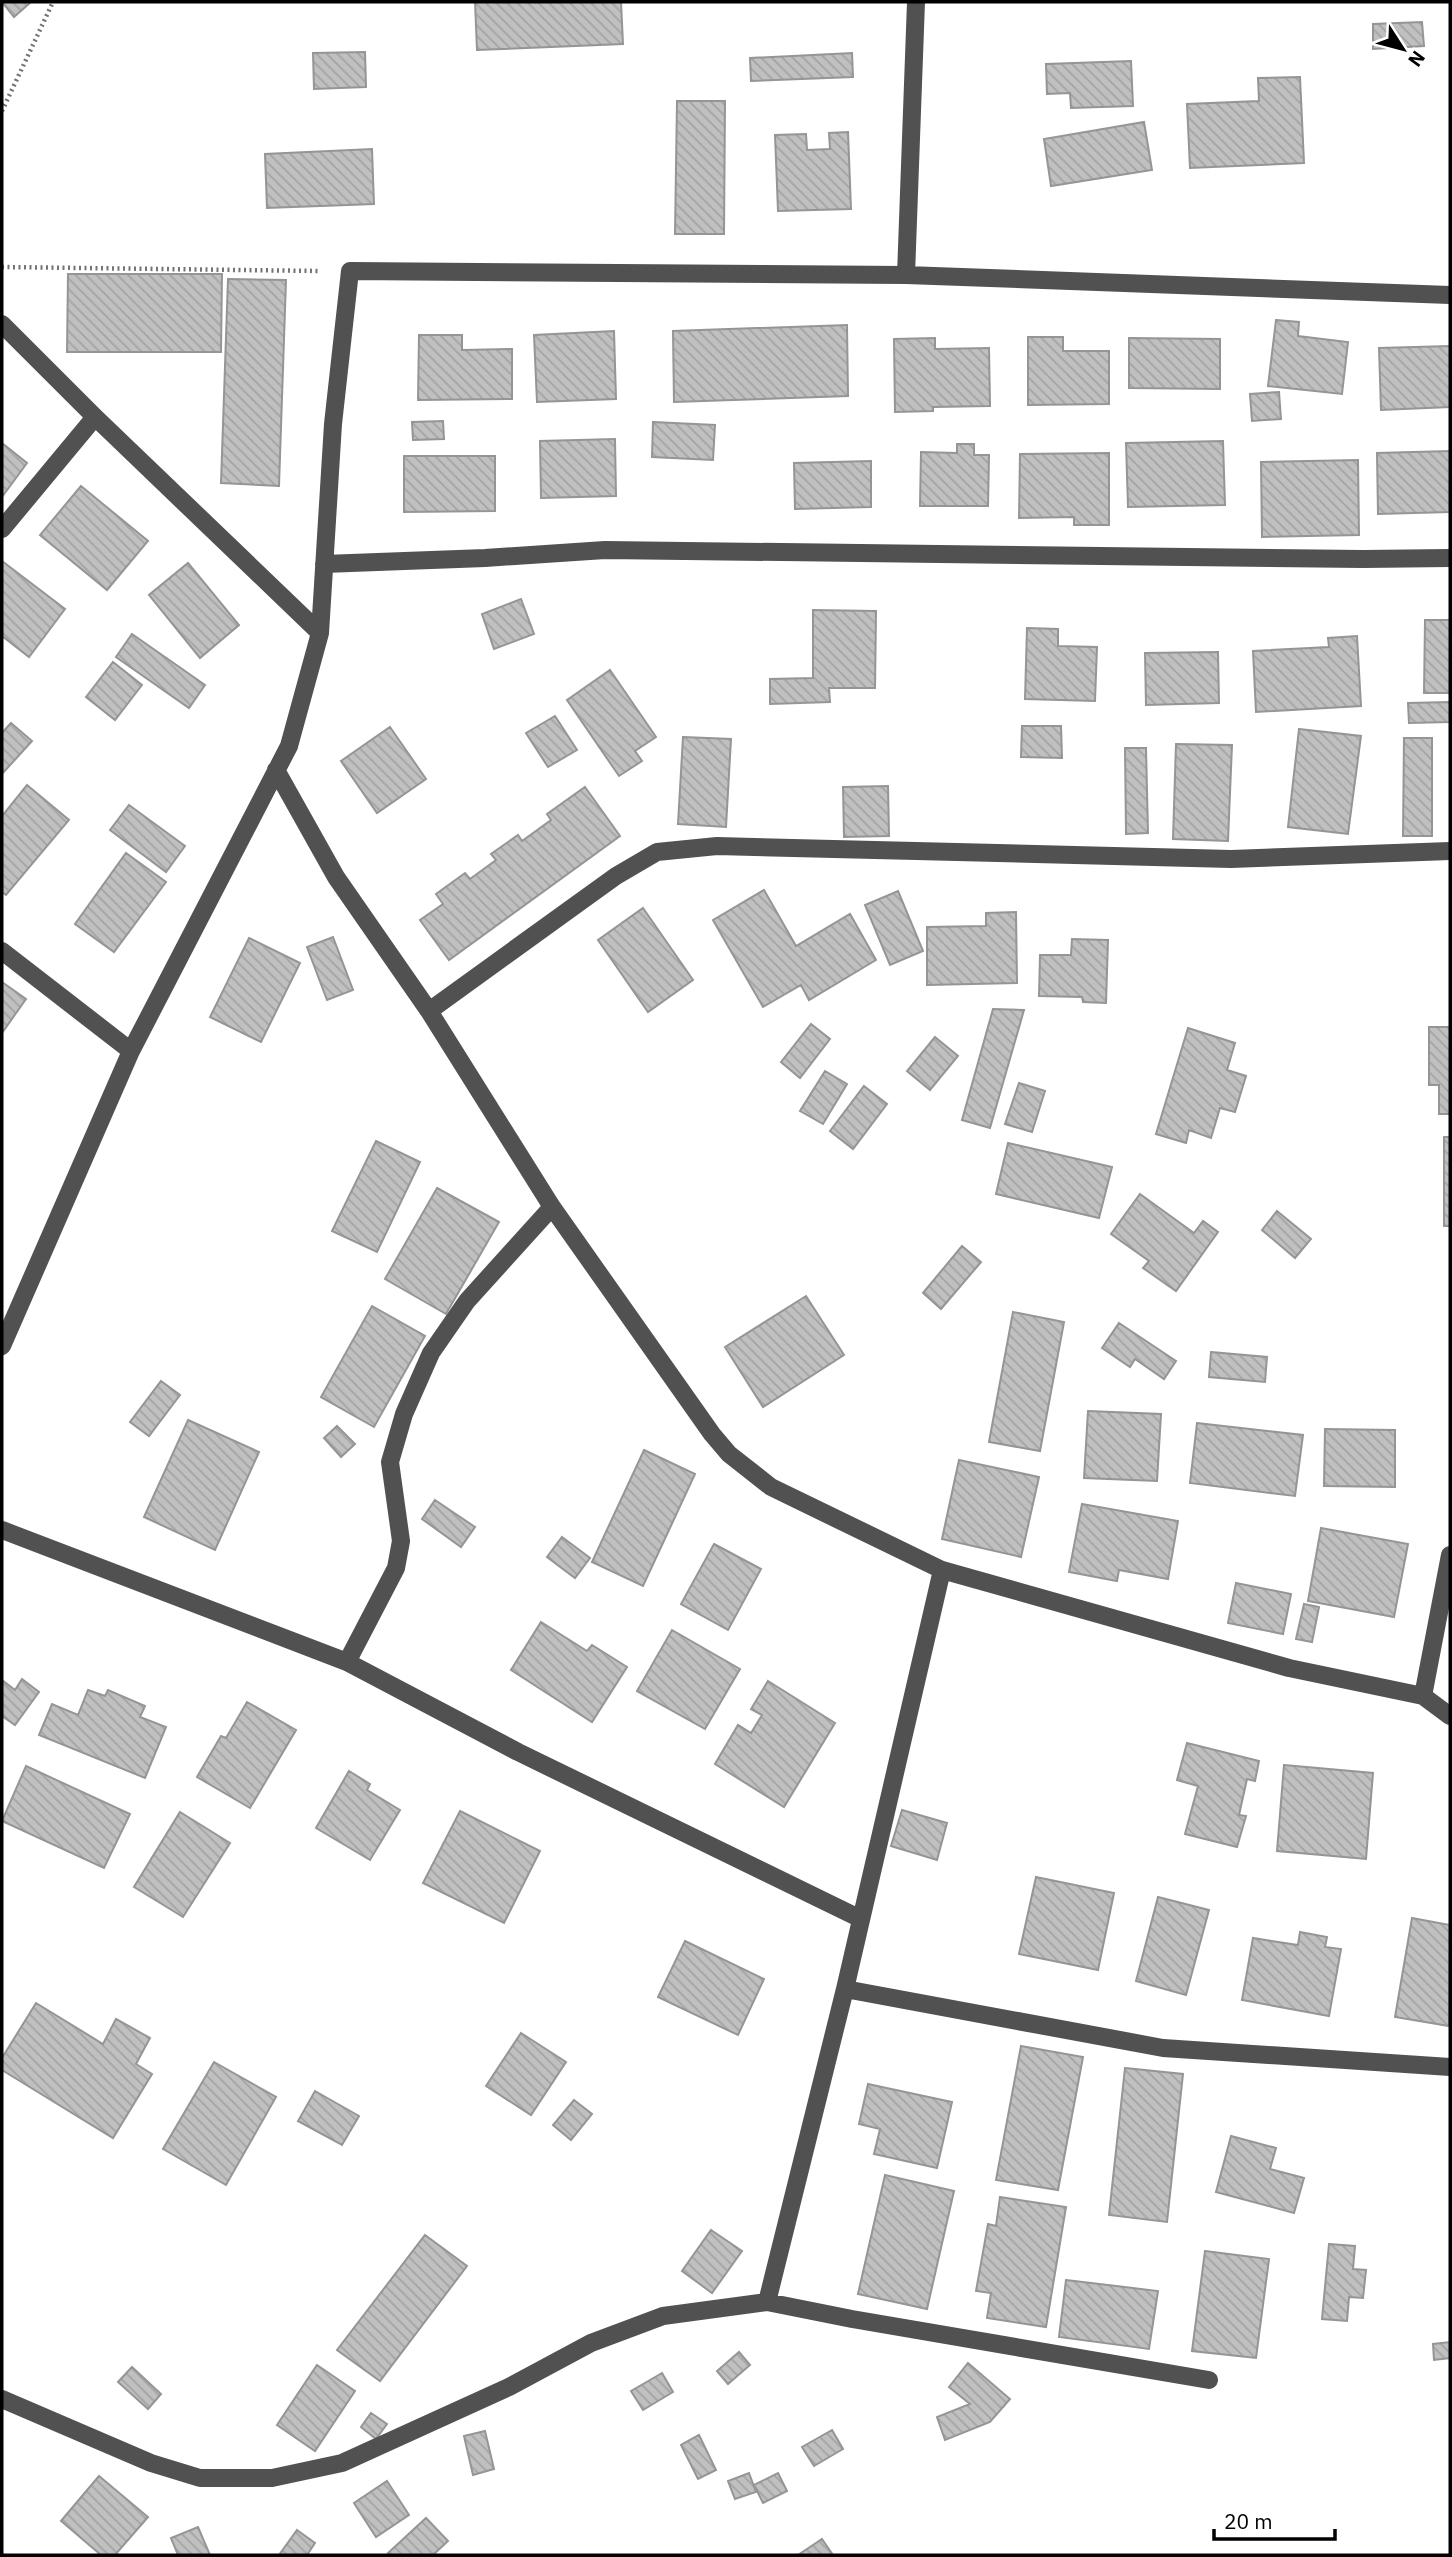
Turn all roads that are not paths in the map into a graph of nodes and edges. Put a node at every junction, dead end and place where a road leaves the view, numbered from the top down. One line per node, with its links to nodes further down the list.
1 (916, 2): 2 (street)
2 (906, 275): 3 (street); 8 (street)
3 (1450, 295)
4 (2, 324): 5 (street)
5 (95, 417): 6 (street); 9 (street)
6 (2, 529)
7 (1450, 558): 8 (street)
8 (324, 564): 9 (street)
9 (320, 633): 10 (street)
10 (276, 771): 13 (street); 14 (street)
11 (1450, 851): 13 (street)
12 (2, 951): 14 (street)
13 (429, 1011): 15 (street)
14 (131, 1051): 16 (street)
15 (552, 1207): 19 (street); 20 (street)
16 (2, 1346)
17 (2, 1530): 20 (street)
18 (1450, 1556): 21 (street)
19 (942, 1570): 21 (street); 23 (street)
20 (347, 1662): 23 (street)
21 (1423, 1696): 22 (street)
22 (1450, 1716)
23 (861, 1919): 24 (street)
24 (845, 1989): 25 (street); 26 (street)
25 (1450, 2067)
26 (767, 2302): 27 (street); 28 (street)
27 (1209, 2380)
28 (2, 2399)

